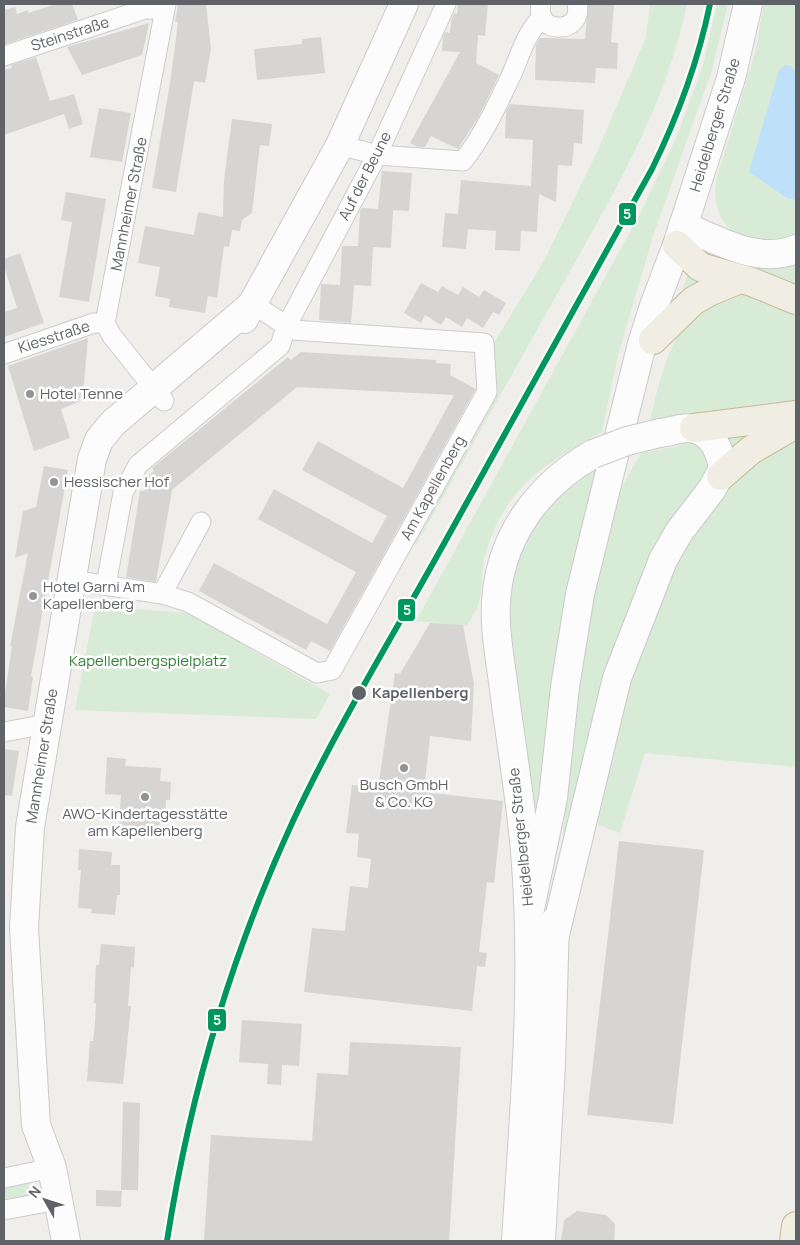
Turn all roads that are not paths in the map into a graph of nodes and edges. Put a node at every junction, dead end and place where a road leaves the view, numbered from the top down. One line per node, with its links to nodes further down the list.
1 (404, 4): 8 (main road)
2 (446, 4): 9 (street, Auf der Beune)
3 (577, 4): 6 (street)
4 (748, 4): 10 (main road, Heidelberger Straße)
5 (166, 6): 7 (street, Steinstraße); 15 (street, Mannheimer Straße)
6 (542, 10): 9 (street)
7 (4, 56)
8 (340, 145): 9 (street); 14 (main road)
9 (377, 156): 16 (street, Auf der Beune)
10 (680, 236): 11 (main road); 12 (highway); 17 (main road, Heidelberger Straße); 24 (main road, Heidelberger Straße)
11 (796, 249)
12 (740, 280): 13 (highway); 17 (highway)
13 (796, 300)
14 (253, 304): 16 (street, Am Kapellenberg); 19 (main road, Mannheimer Straße)
15 (105, 323): 18 (street, Kiesstraße); 19 (street)
16 (286, 327): 27 (street, Auf der Beune); 28 (street, Am Kapellenberg)
17 (653, 340): 24 (main road, Heidelberger Straße)
18 (4, 354)
19 (159, 395): 26 (main road, Mannheimer Straße)
20 (796, 415): 22 (highway)
21 (796, 424): 23 (highway)
22 (694, 428): 23 (main road); 32 (main road, Heidelberger Straße, bridge)
23 (721, 476): 33 (main road)
24 (608, 480): 31 (main road, Heidelberger Straße)
25 (201, 522): 28 (street)
26 (71, 580): 27 (street, Am Kapellenberg); 29 (main road, Mannheimer Straße)
27 (106, 585): 28 (street, Am Kapellenberg)
28 (162, 594)
29 (47, 724): 30 (street); 34 (main road, Mannheimer Straße)
30 (4, 732)
31 (553, 798): 32 (main road); 33 (main road)
32 (529, 914): 40 (main road, Heidelberger Straße)
33 (554, 939): 41 (main road)
34 (52, 1168): 35 (street); 36 (main road, Mannheimer Straße)
35 (4, 1178)
36 (58, 1200): 37 (street); 39 (main road, Mannheimer Straße)
37 (4, 1210)
38 (796, 1226): 42 (highway)
39 (66, 1241)
40 (516, 1241)
41 (541, 1241)
42 (794, 1241)

